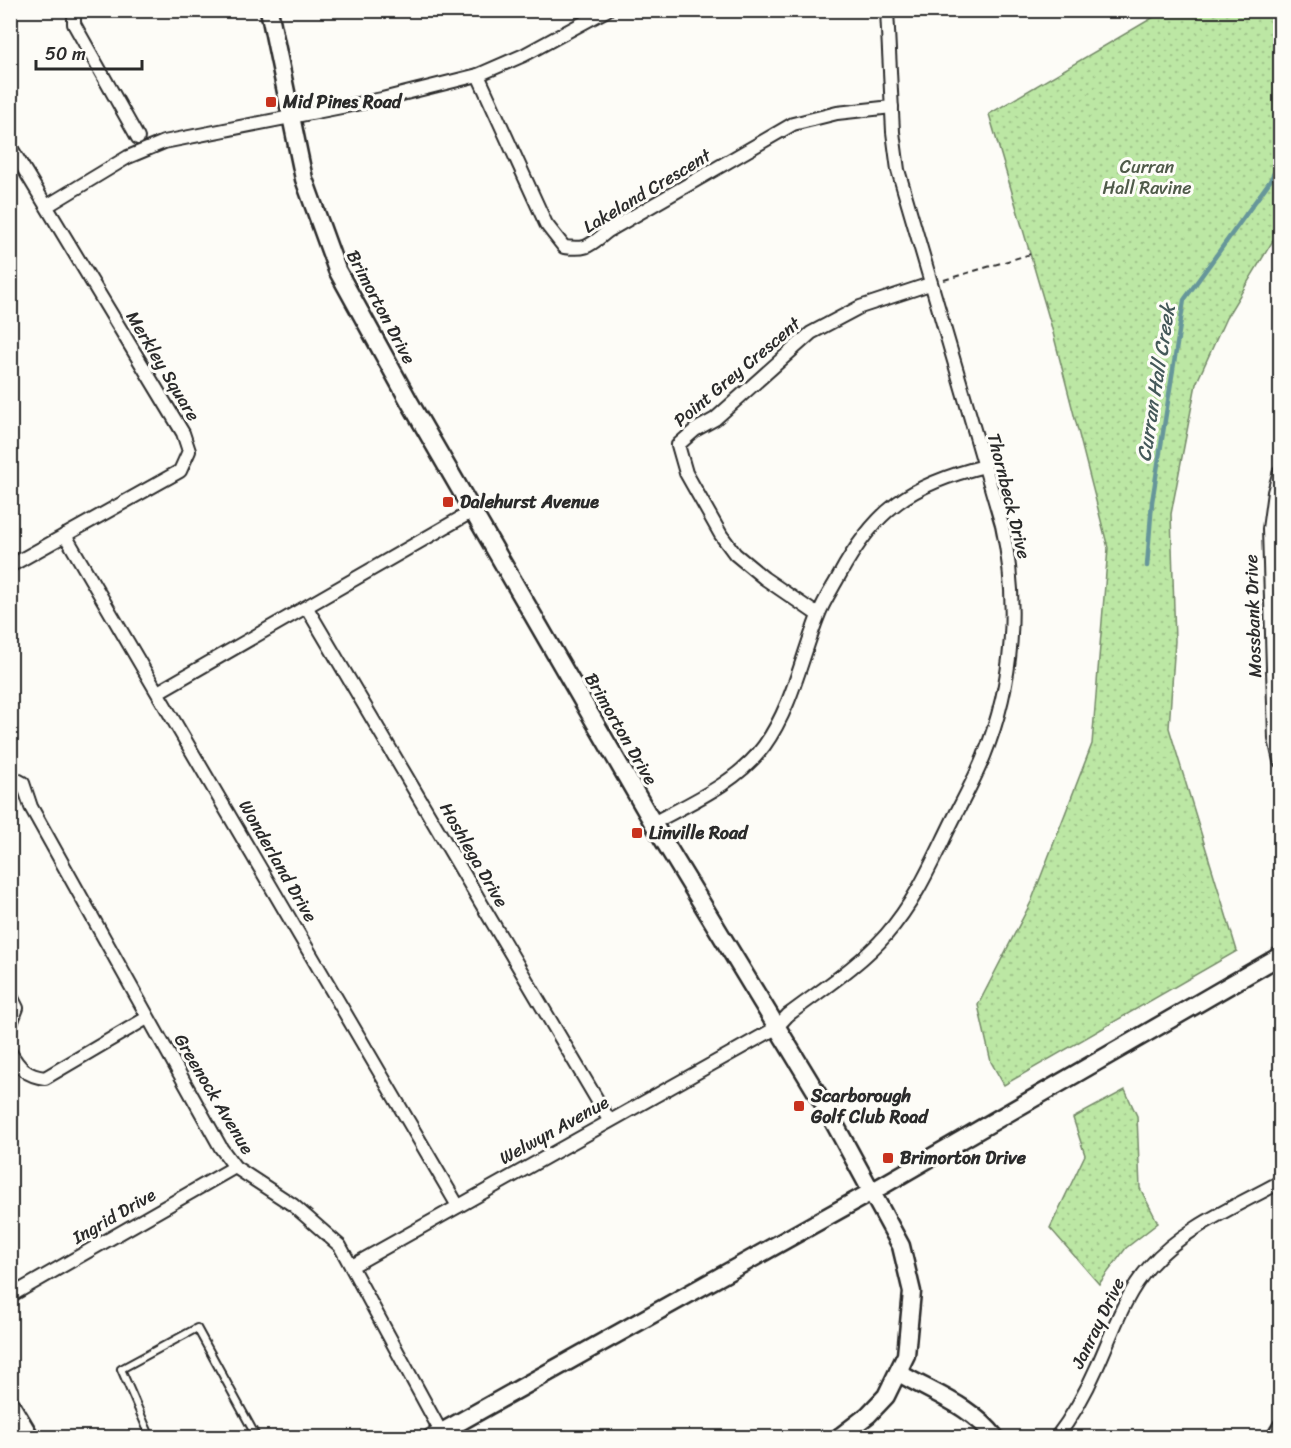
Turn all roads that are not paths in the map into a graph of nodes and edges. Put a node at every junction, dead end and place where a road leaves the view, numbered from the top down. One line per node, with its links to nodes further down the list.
1 (74, 10): 8 (street)
2 (269, 10): 7 (street, Brimorton Drive)
3 (607, 10): 5 (street)
4 (887, 10): 6 (street, Thornbeck Drive)
5 (478, 75): 6 (street, Lakeland Crescent); 7 (street)
6 (892, 107): 11 (street, Thornbeck Drive)
7 (291, 118): 10 (street); 14 (street, Brimorton Drive)
8 (138, 138)
9 (10, 146): 10 (street, Merkley Square)
10 (47, 207): 15 (street, Merkley Square)
11 (930, 285): 12 (street, Thornbeck Drive); 18 (street, Point Grey Crescent)
12 (985, 466): 18 (street); 27 (street, Thornbeck Drive)
13 (1281, 471): 20 (street, Mossbank Drive)
14 (473, 511): 17 (street); 22 (street, Brimorton Drive)
15 (66, 535): 16 (street, Merkley Square); 19 (street, Wonderland Drive)
16 (10, 566)
17 (307, 608): 19 (street); 29 (street, Hoshlega Drive)
18 (818, 615): 22 (street)
19 (158, 692): 33 (street, Wonderland Drive)
20 (1281, 761)
21 (10, 776): 25 (street, Greenock Avenue)
22 (653, 823): 27 (street, Brimorton Drive)
23 (1281, 956): 32 (street)
24 (10, 994): 26 (street)
25 (147, 1018): 28 (street); 30 (street, Greenock Avenue)
26 (10, 1026)
27 (776, 1028): 29 (street, Welwyn Avenue); 32 (street, Brimorton Drive)
28 (10, 1052)
29 (609, 1120): 33 (street, Welwyn Avenue)
30 (235, 1167): 34 (street, Greenock Avenue); 35 (street, Ingrid Drive)
31 (1281, 1182): 45 (street, Janray Drive)
32 (873, 1191): 36 (street, Brimorton Drive); 39 (street)
33 (458, 1206): 34 (street, Welwyn Avenue)
34 (352, 1266): 39 (street, Greenock Avenue)
35 (10, 1296)
36 (899, 1373): 43 (street, Brimorton Drive); 44 (street)
37 (10, 1403): 40 (street)
38 (1281, 1425): 46 (street)
39 (436, 1435)
40 (31, 1437)
41 (151, 1437): 42 (lane)
42 (257, 1437)
43 (838, 1437)
44 (996, 1437)
45 (1056, 1437)
46 (1272, 1437)

